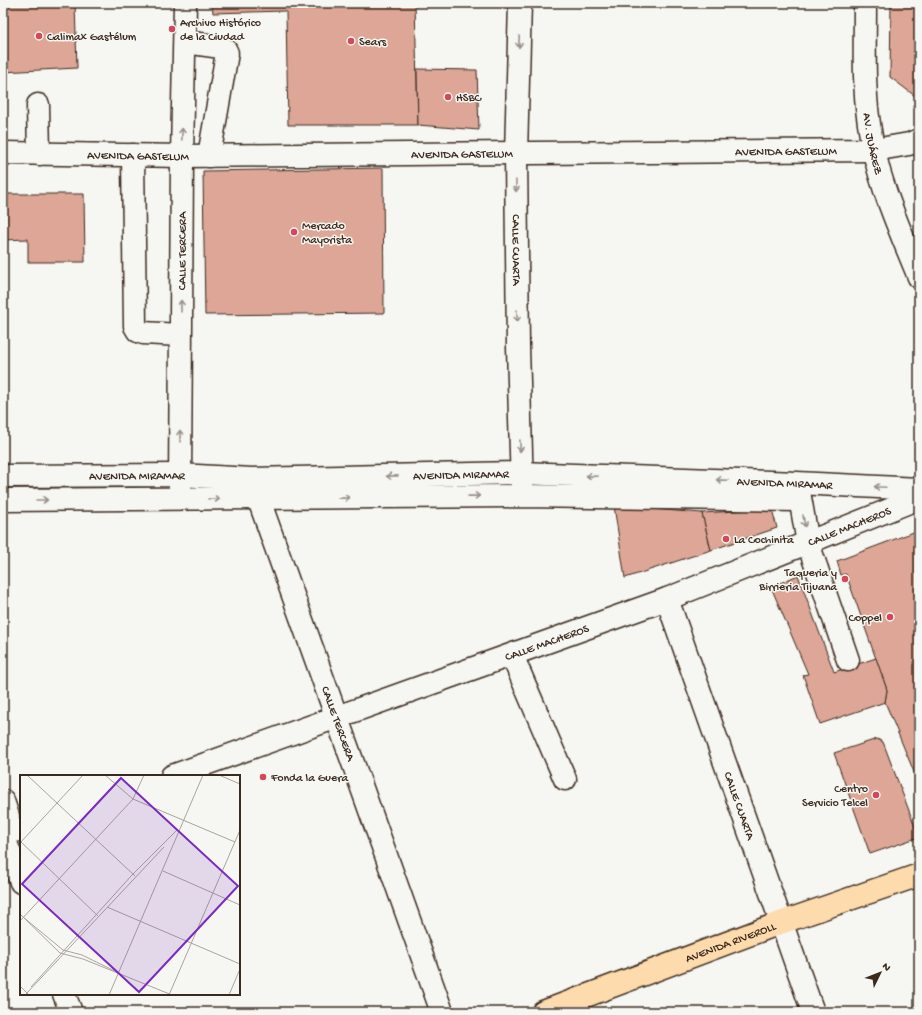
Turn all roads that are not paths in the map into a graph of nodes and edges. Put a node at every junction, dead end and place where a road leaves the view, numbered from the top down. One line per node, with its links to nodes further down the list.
1 (185, 3): 4 (street, CALLE TERCERA)
2 (520, 3): 10 (street, CALLE CUARTA, one-way to 10)
3 (865, 3): 7 (street, AV. JUÁREZ)
4 (185, 42): 12 (street, CALLE TERCERA, one-way to 4); 13 (street)
5 (38, 105): 9 (street)
6 (919, 140): 7 (street, AVENIDA GASTELUM)
7 (874, 150): 10 (street, AVENIDA GASTELUM); 14 (street, AV. JUÁREZ)
8 (3, 153): 9 (street, AVENIDA GASTELUM)
9 (39, 154): 11 (street, AVENIDA GASTELUM)
10 (516, 154): 13 (street, AVENIDA GASTELUM); 16 (street, CALLE CUARTA, one-way to 16)
11 (133, 155): 12 (street, AVENIDA GASTELUM); 15 (street)
12 (182, 156): 13 (street, AVENIDA GASTELUM); 15 (street, CALLE TERCERA, one-way to 12)
13 (209, 156)
14 (919, 277)
15 (180, 335): 17 (street, CALLE TERCERA, one-way to 15)
16 (520, 474): 19 (street, AVENIDA MIRAMAR, one-way to 19); 21 (street, AVENIDA MIRAMAR, one-way to 16); 22 (street, CALLE CUARTA)
17 (180, 475): 18 (street, AVENIDA MIRAMAR); 19 (street, AVENIDA MIRAMAR); 24 (street, CALLE TERCERA)
18 (3, 476)
19 (255, 489): 22 (street, AVENIDA MIRAMAR, one-way to 22); 24 (street, AVENIDA MIRAMAR, one-way to 19); 30 (street, CALLE TERCERA)
20 (919, 489): 21 (street, AVENIDA MIRAMAR, one-way to 21)
21 (799, 491): 22 (street, AVENIDA MIRAMAR); 26 (street, one-way to 26)
22 (523, 496)
23 (919, 498): 26 (street, CALLE MACHEROS)
24 (180, 499): 25 (street, AVENIDA MIRAMAR, one-way to 24)
25 (3, 500)
26 (808, 543): 27 (street, CALLE MACHEROS); 29 (street)
27 (667, 599): 28 (street, CALLE MACHEROS); 36 (street, CALLE CUARTA)
28 (512, 655): 30 (street, CALLE MACHEROS); 32 (street)
29 (848, 660)
30 (337, 718): 31 (street, CALLE MACHEROS); 39 (street, CALLE TERCERA)
31 (175, 775)
32 (565, 779)
33 (8, 823): 35 (street)
34 (919, 875): 36 (main road, AVENIDA RIVEROLL)
35 (20, 877)
36 (780, 923): 40 (main road, AVENIDA RIVEROLL); 41 (street, CALLE CUARTA)
37 (64, 995): 38 (street)
38 (71, 1012)
39 (442, 1012)
40 (543, 1012)
41 (813, 1012)

